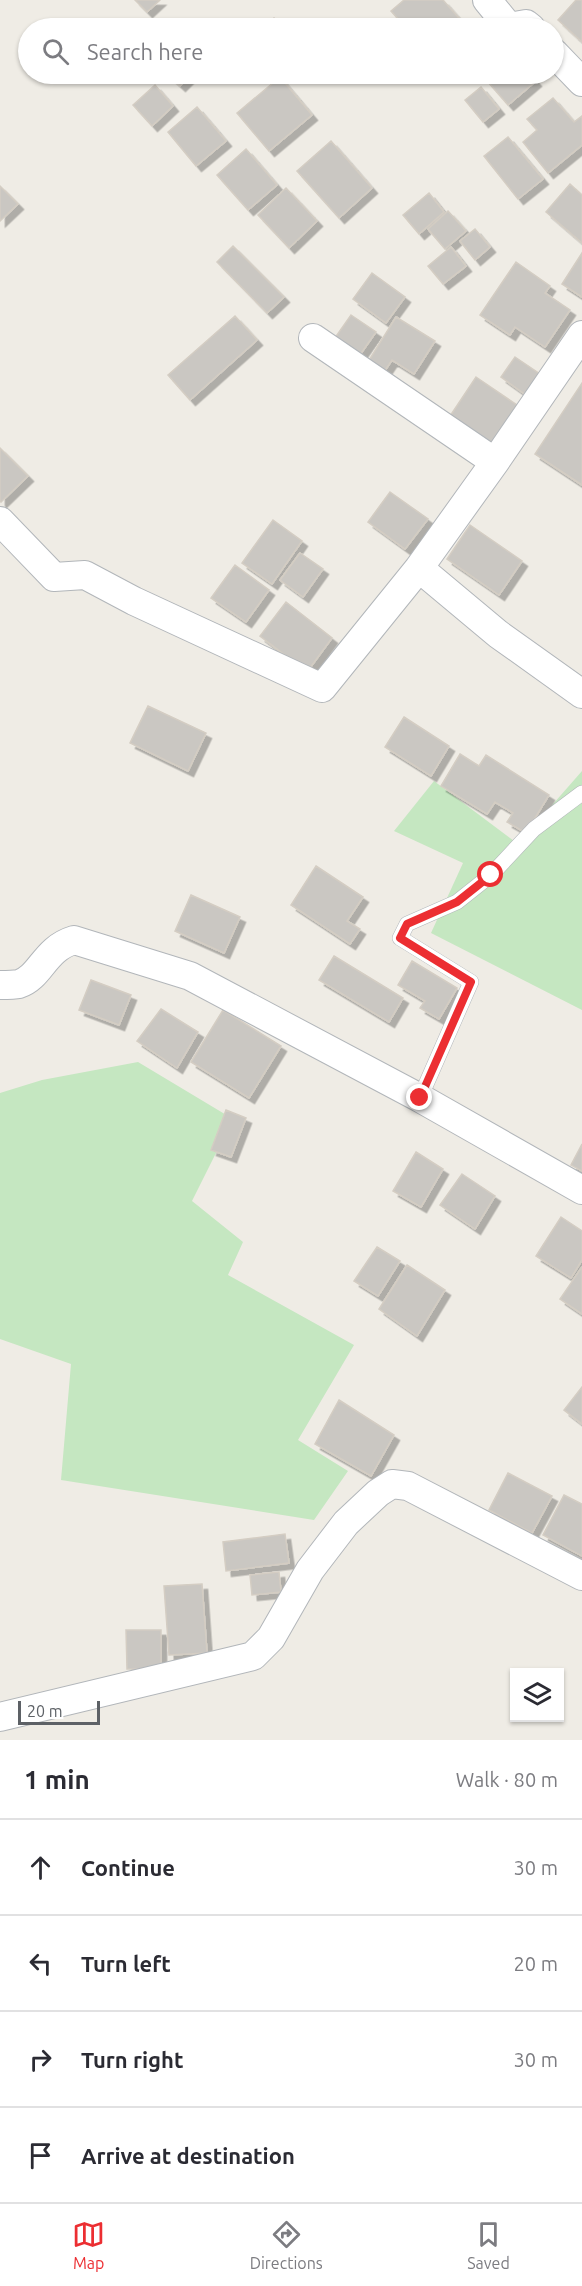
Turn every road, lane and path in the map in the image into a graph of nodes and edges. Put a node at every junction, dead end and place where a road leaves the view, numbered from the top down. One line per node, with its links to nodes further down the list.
1 (487, 0): 2 (street)
2 (502, 18)
3 (564, 63): 4 (street)
4 (582, 82)
5 (582, 335): 7 (street)
6 (313, 338): 7 (street)
7 (495, 462): 9 (street)
8 (0, 521): 9 (street)
9 (419, 568): 10 (street)
10 (582, 694)
11 (582, 793): 13 (lane)
12 (0, 985): 13 (street)
13 (420, 1098): 14 (street)
14 (582, 1190)
15 (582, 1576): 16 (street)
16 (0, 1717)

